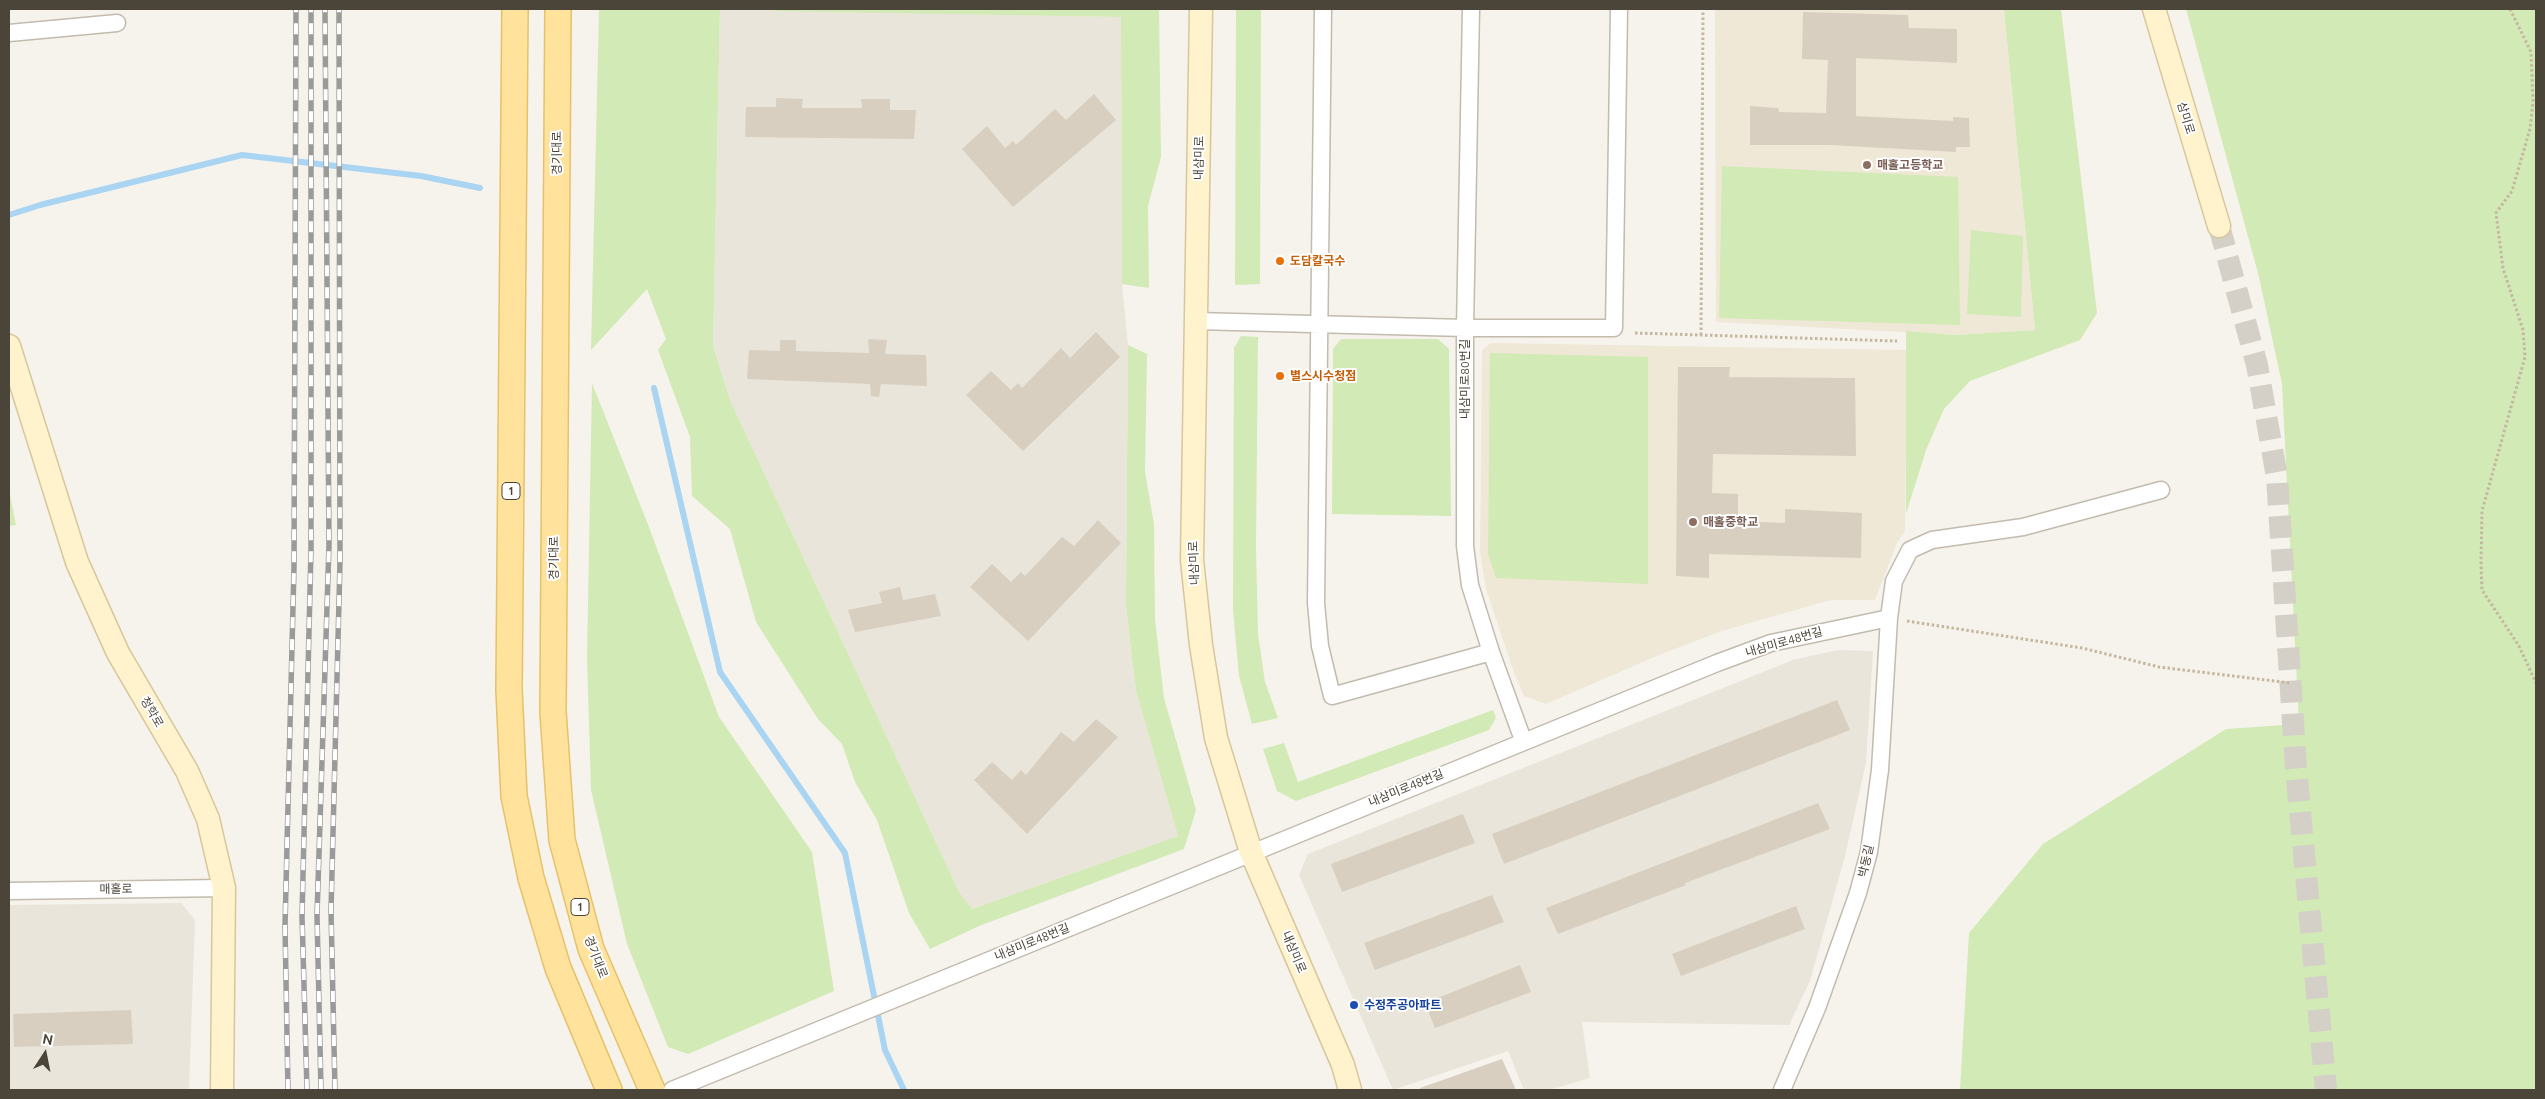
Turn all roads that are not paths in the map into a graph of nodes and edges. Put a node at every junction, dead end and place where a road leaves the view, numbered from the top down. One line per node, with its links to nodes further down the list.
1 (515, 9): 23 (main road, 1)
2 (558, 9): 24 (main road, 경기대로 / 1)
3 (1201, 9): 11 (street, 내삼미로)
4 (1322, 9): 12 (street)
5 (1471, 9): 13 (street, 내삼미로80번길)
6 (1618, 9): 13 (street)
7 (2154, 9): 10 (street, 삼미로)
8 (117, 23): 9 (street)
9 (9, 33)
10 (2219, 226)
11 (1196, 321): 12 (street); 19 (street, 내삼미로)
12 (1319, 323): 13 (street); 17 (street)
13 (1465, 328): 17 (street, 내삼미로80번길)
14 (9, 346): 20 (street, 청학로)
15 (2161, 490): 16 (street, 박동길)
16 (1889, 618): 18 (street, 내삼미로48번길); 27 (street, 박동길)
17 (1491, 652): 18 (street, 내삼미로80번길)
18 (1523, 740): 19 (street, 내삼미로48번길)
19 (1251, 852): 25 (street, 내삼미로48번길); 26 (street, 내삼미로)
20 (224, 888): 21 (street, 매홀로); 22 (street, 청학로)
21 (9, 891)
22 (222, 1090)
23 (609, 1090)
24 (652, 1090)
25 (672, 1090)
26 (1350, 1090)
27 (1782, 1090)

